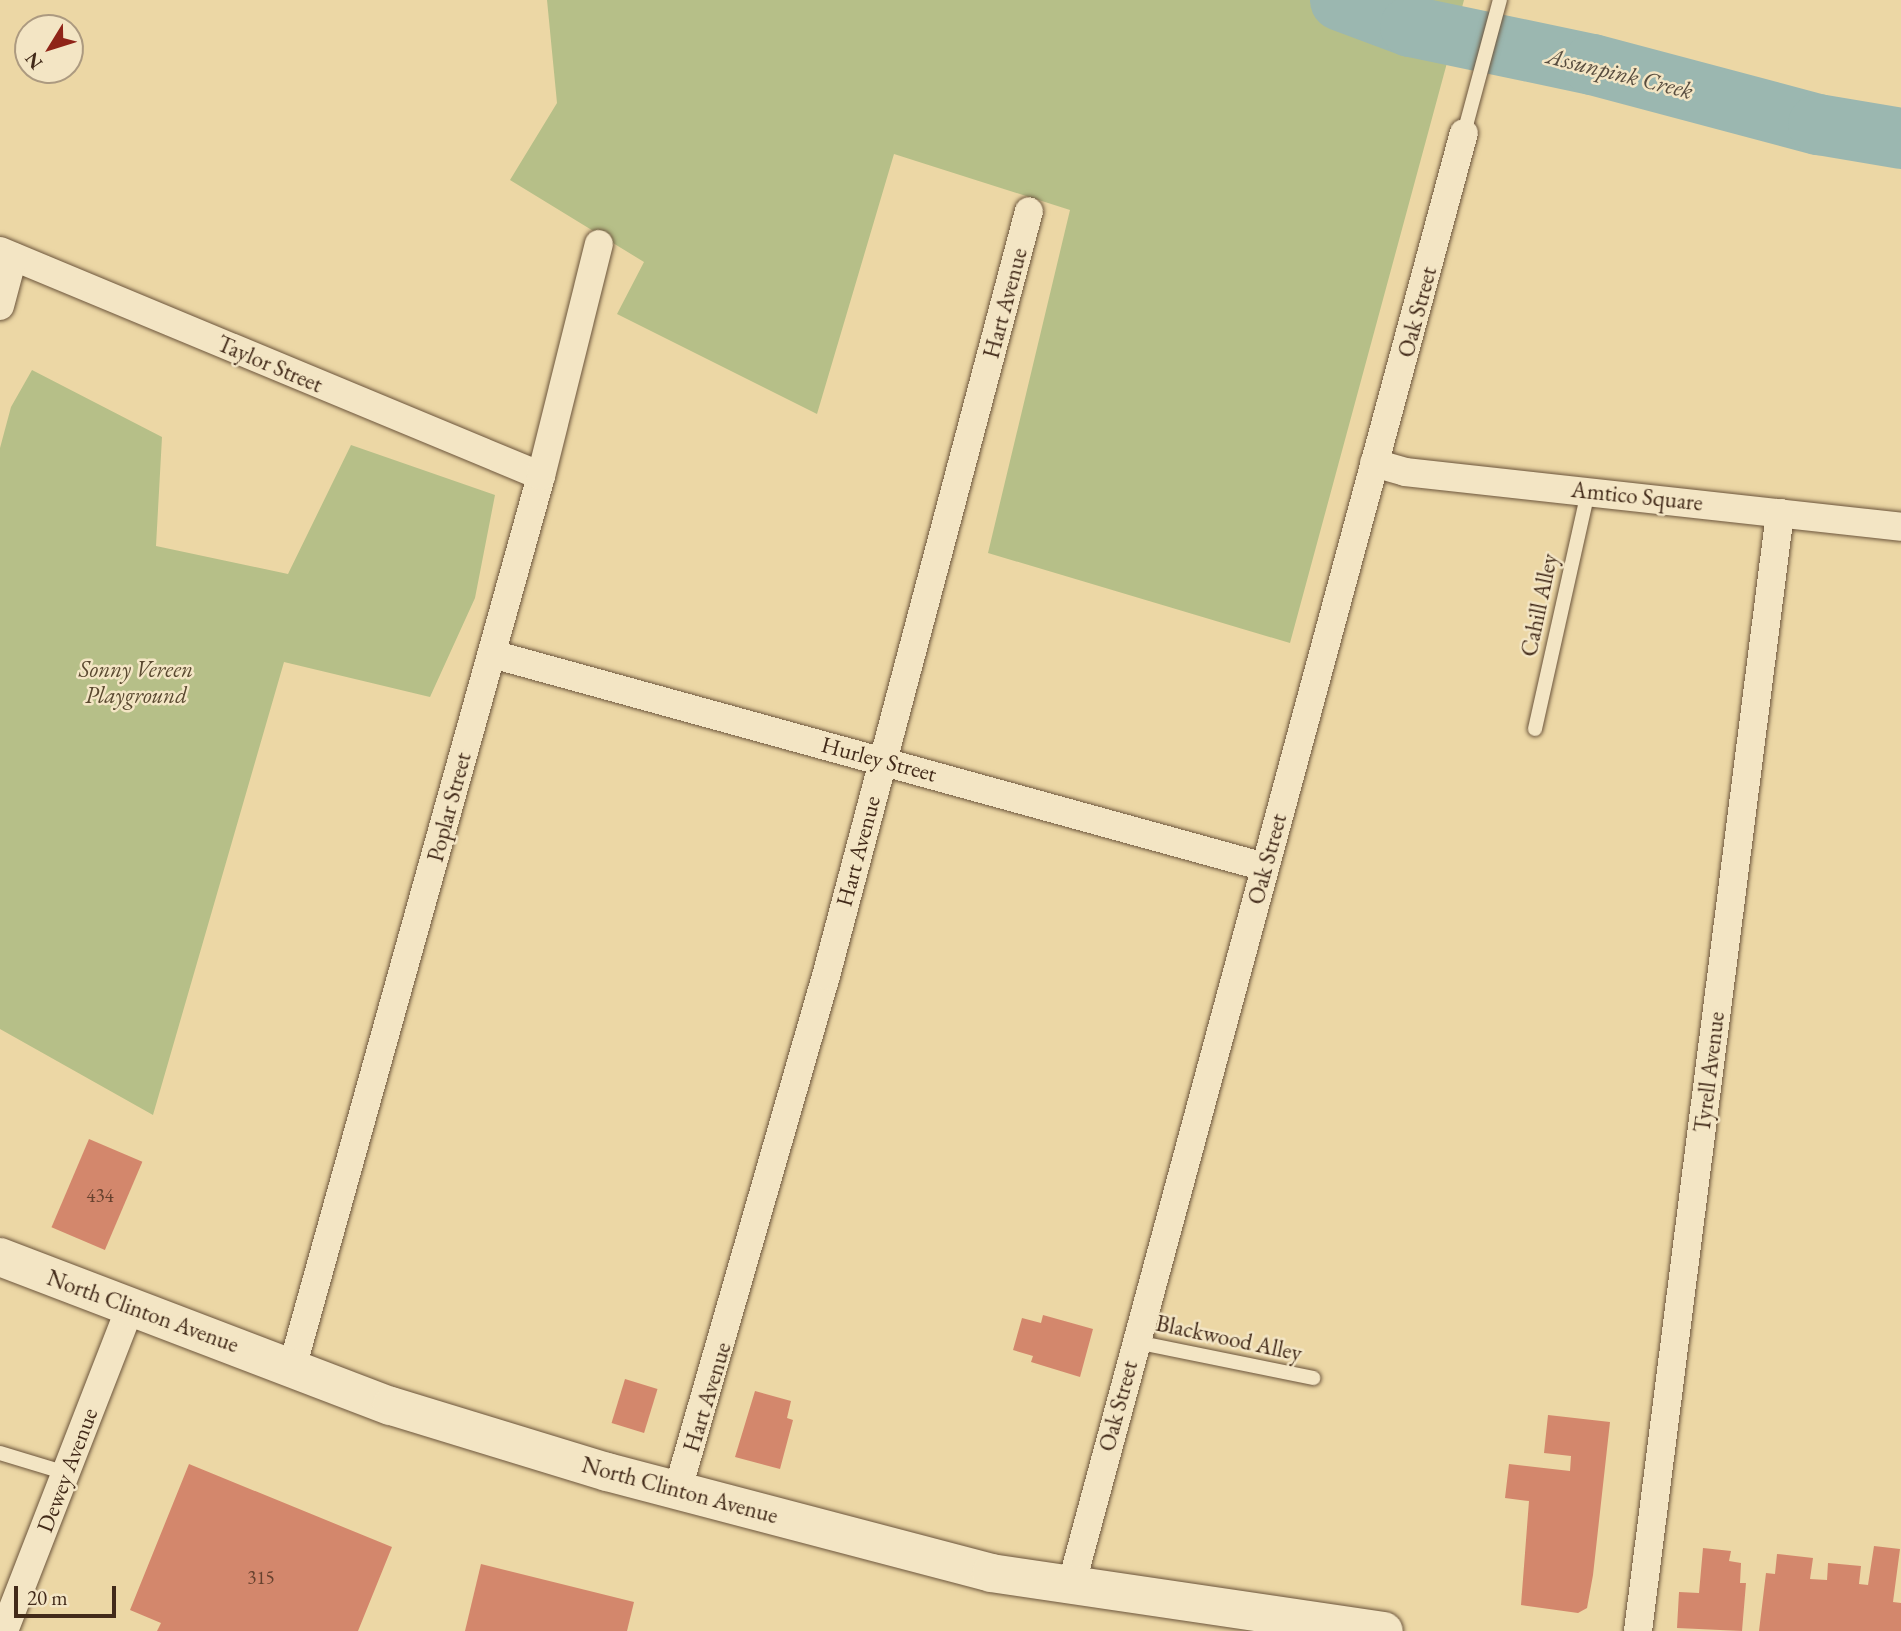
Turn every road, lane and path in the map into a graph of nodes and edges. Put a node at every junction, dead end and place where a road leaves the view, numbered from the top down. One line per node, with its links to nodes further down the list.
1 (1500, 0): 2 (lane)
2 (1464, 132): 7 (street, Oak Street)
3 (1029, 211): 14 (street, Hart Avenue)
4 (599, 244): 8 (street, Poplar Street)
5 (7, 254): 6 (street); 8 (street, Taylor Street)
6 (0, 306)
7 (1374, 463): 9 (street, Amtico Square); 15 (street, Oak Street)
8 (541, 476): 12 (street, Poplar Street)
9 (1588, 491): 10 (street, Amtico Square); 13 (lane, Cahill Alley)
10 (1780, 513): 11 (street, Amtico Square); 27 (street, Tyrell Avenue)
11 (1901, 527)
12 (492, 654): 14 (street, Hurley Street); 19 (street, Poplar Street)
13 (1535, 729)
14 (882, 760): 15 (street, Hurley Street); 23 (street, Hart Avenue)
15 (1265, 867): 18 (street, Oak Street)
16 (0, 1257): 17 (street, North Clinton Avenue)
17 (130, 1308): 19 (street, North Clinton Avenue); 22 (street, Dewey Avenue)
18 (1136, 1342): 20 (lane, Blackwood Alley); 24 (street, Oak Street)
19 (292, 1368): 23 (street, North Clinton Avenue)
20 (1313, 1378)
21 (0, 1453): 22 (lane)
22 (66, 1473): 25 (street, Dewey Avenue)
23 (678, 1489): 24 (street, North Clinton Avenue)
24 (1071, 1586): 26 (street, North Clinton Avenue)
25 (4, 1631)
26 (1384, 1631)
27 (1639, 1631)

